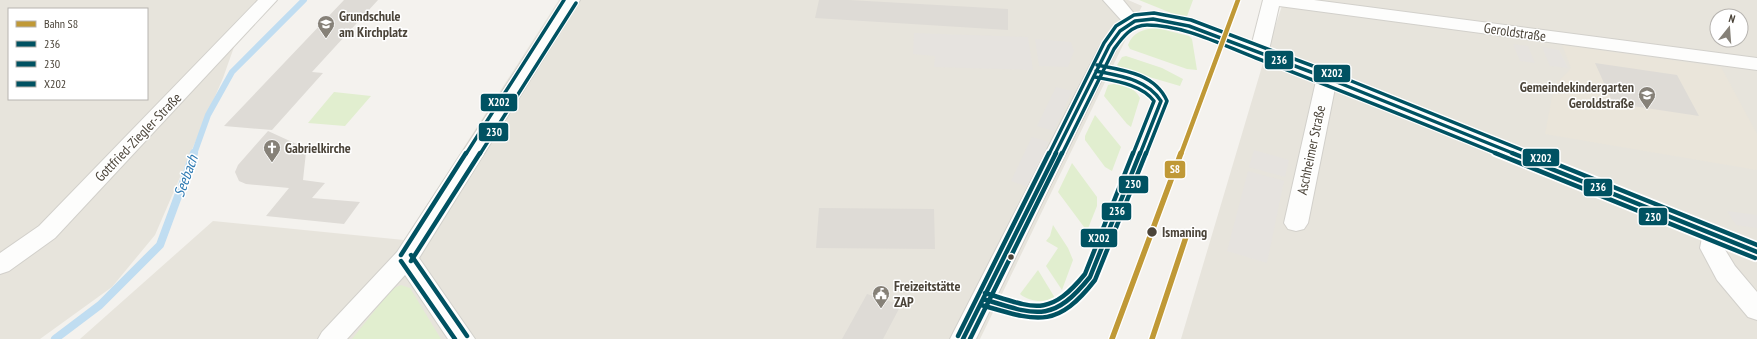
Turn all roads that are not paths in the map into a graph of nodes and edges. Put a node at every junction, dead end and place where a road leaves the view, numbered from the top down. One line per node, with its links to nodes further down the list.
1 (268, 0): 13 (street, Gottfried-Ziegler-Straße)
2 (570, 0): 12 (street)
3 (1112, 0): 5 (street)
4 (1273, 0): 6 (street); 7 (street, Geroldstraße)
5 (1132, 22): 6 (street); 17 (street)
6 (1259, 52): 8 (street)
7 (1757, 64)
8 (1327, 78): 9 (street, Aschheimer Straße); 10 (street)
9 (1296, 223)
10 (1715, 234): 11 (street); 14 (street)
11 (1757, 252)
12 (406, 258): 15 (street); 16 (street)
13 (0, 265)
14 (1757, 310)
15 (331, 339)
16 (462, 339)
17 (963, 339)

